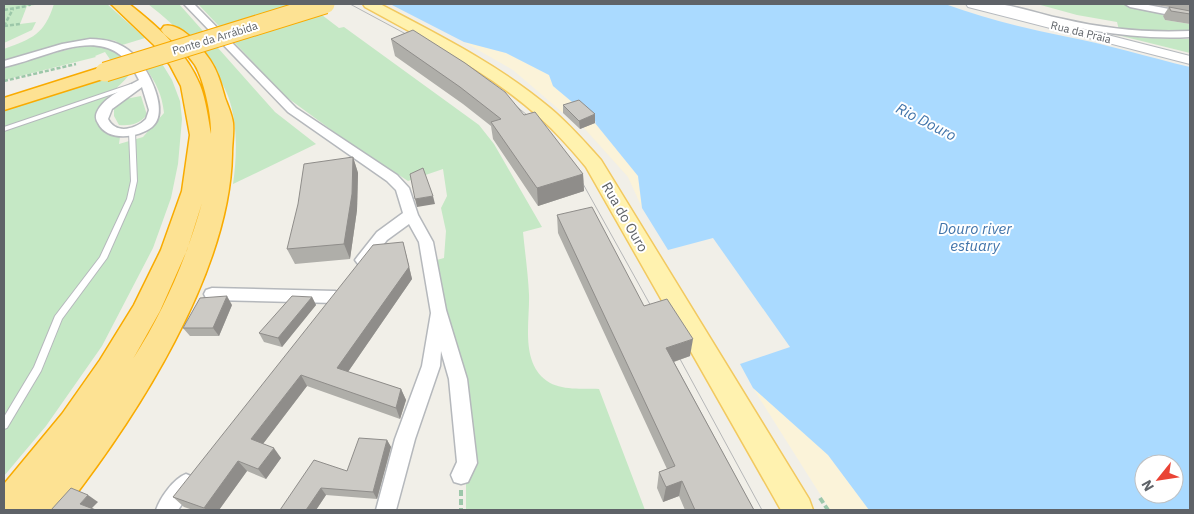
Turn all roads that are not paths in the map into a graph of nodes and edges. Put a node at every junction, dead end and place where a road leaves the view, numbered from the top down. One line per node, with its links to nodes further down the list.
1 (119, 4): 30 (highway)
2 (139, 4): 31 (highway)
3 (189, 4): 22 (street)
4 (293, 4): 14 (highway, Ponte da Arrábida)
5 (325, 4): 14 (highway, Ponte da Arrábida, bridge)
6 (370, 4): 34 (main road, Rua do Ouro)
7 (972, 4): 12 (main road, Rua da Praia)
8 (988, 4): 11 (street)
9 (1130, 4): 10 (street)
10 (1190, 16)
11 (1190, 34)
12 (1190, 60)
13 (4, 64): 16 (street)
14 (102, 67): 15 (highway); 19 (highway)
15 (62, 74): 17 (highway); 18 (highway)
16 (145, 81): 20 (lane); 21 (street); 21 (street)
17 (4, 88)
18 (4, 92)
19 (4, 104)
20 (4, 129)
21 (132, 132): 27 (lane)
22 (411, 215): 24 (street); 25 (street)
23 (212, 294): 24 (street)
24 (335, 297): 26 (street)
25 (438, 310): 29 (street); 33 (street)
26 (323, 312)
27 (4, 424)
28 (197, 470): 32 (street)
29 (462, 475)
30 (5, 510)
31 (42, 510)
32 (166, 510)
33 (386, 510)
34 (798, 510)

